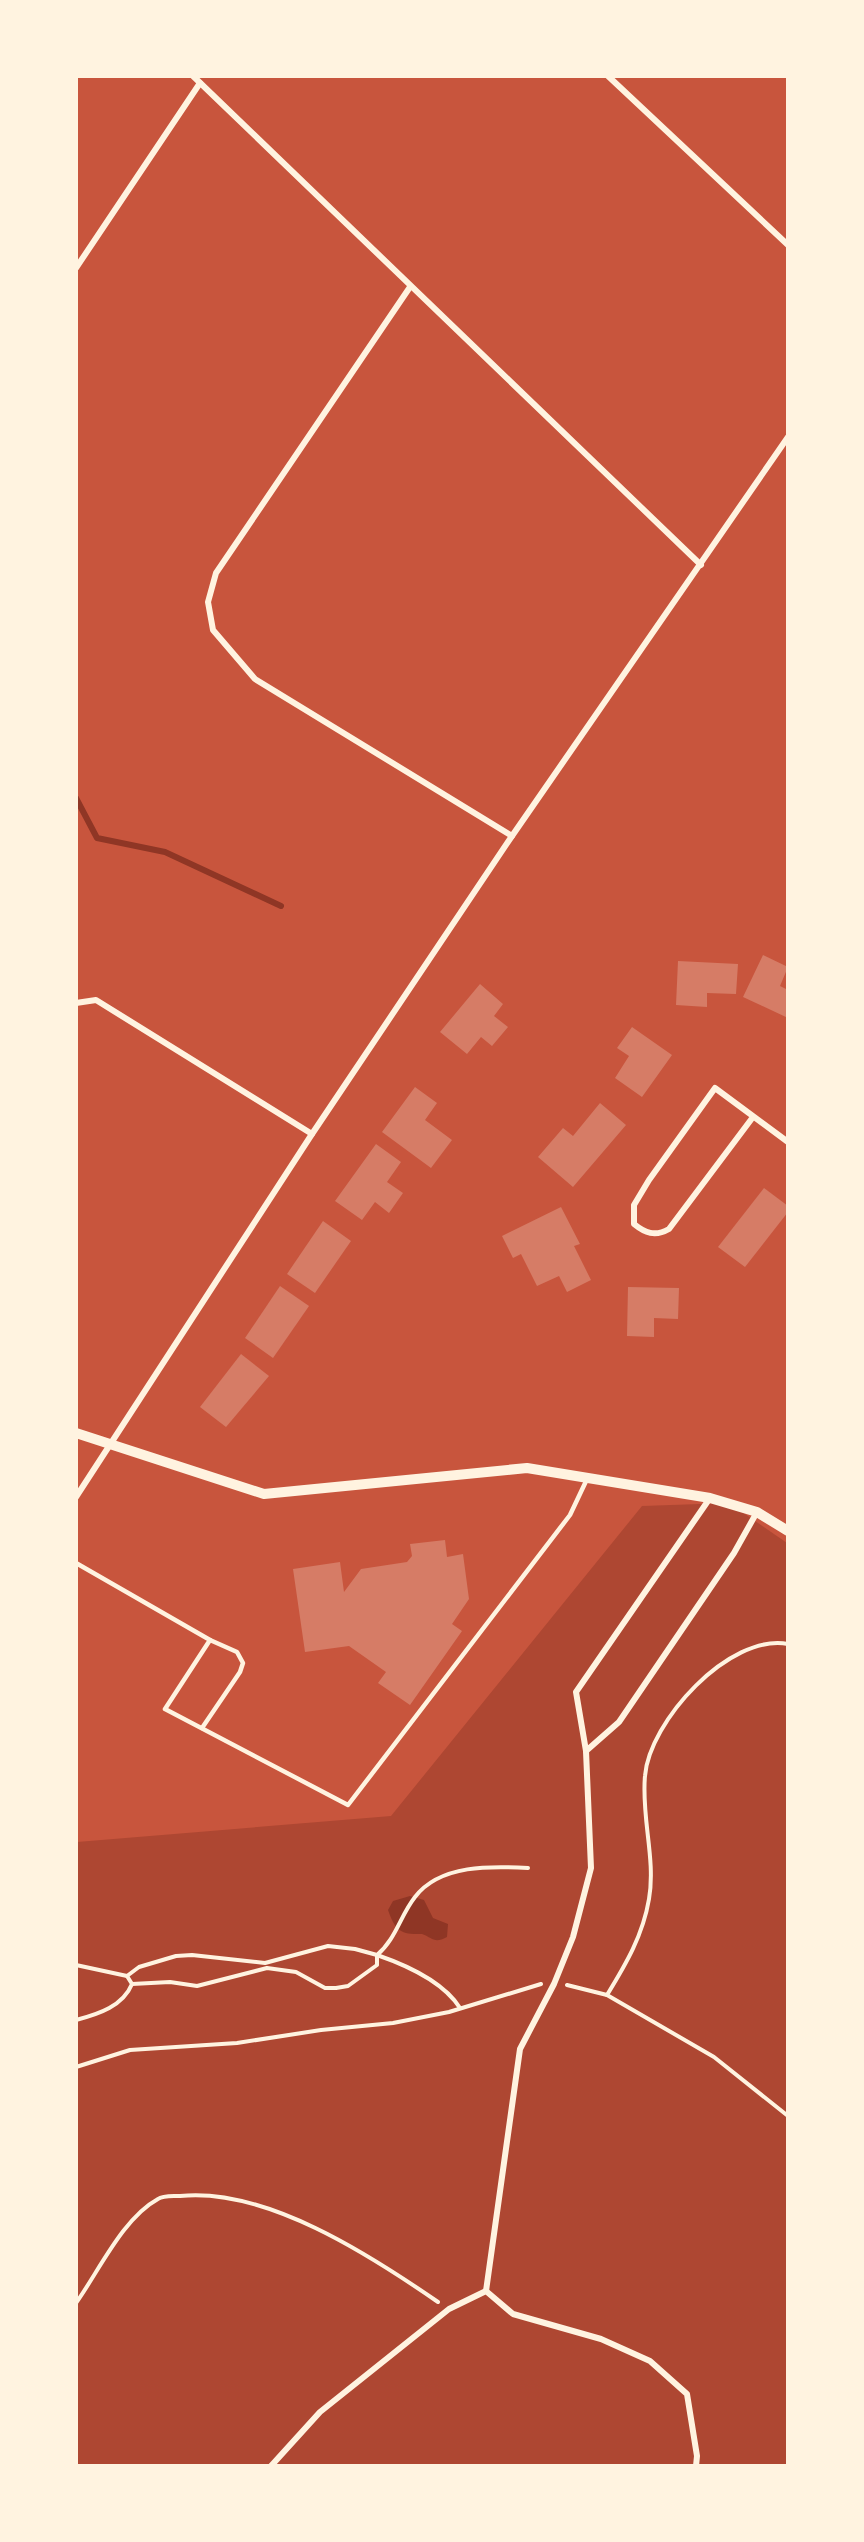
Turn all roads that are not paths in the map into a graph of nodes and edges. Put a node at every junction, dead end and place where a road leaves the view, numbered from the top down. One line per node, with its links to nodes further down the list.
1 (193, 76): 3 (street)
2 (608, 76): 4 (street)
3 (200, 83): 5 (street); 6 (street)
4 (788, 245)
5 (76, 268)
6 (410, 287): 8 (street); 9 (street)
7 (788, 437): 8 (street)
8 (701, 565): 9 (street)
9 (512, 836): 12 (street)
10 (76, 1003): 12 (street)
11 (753, 1117): 11 (street); 13 (street)
12 (312, 1134): 15 (street)
13 (788, 1142)
14 (76, 1433): 15 (street)
15 (111, 1444): 16 (street); 17 (street)
16 (588, 1477): 18 (street); 23 (lane)
17 (76, 1497)
18 (710, 1498): 19 (street); 24 (street)
19 (757, 1512): 20 (street); 24 (street)
20 (788, 1531)
21 (76, 1563): 22 (lane)
22 (210, 1640): 23 (lane); 23 (lane)
23 (202, 1728)
24 (586, 1751): 25 (street)
25 (486, 2291): 26 (street); 27 (street)
26 (271, 2466)
27 (696, 2466)

